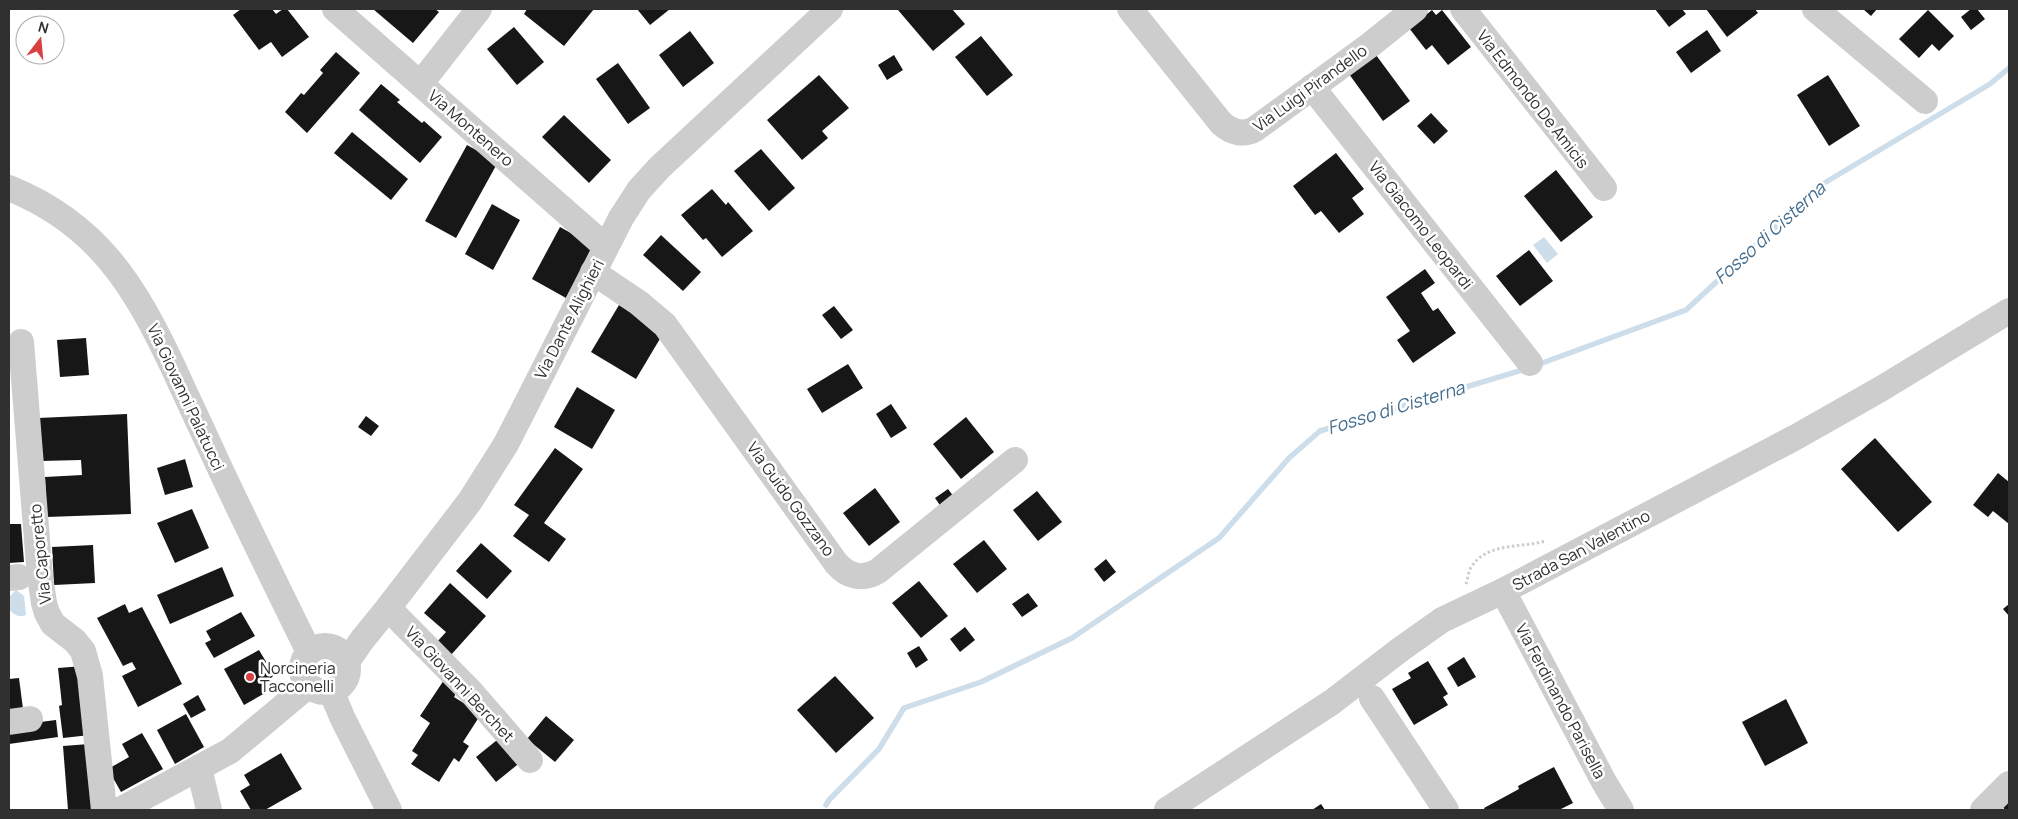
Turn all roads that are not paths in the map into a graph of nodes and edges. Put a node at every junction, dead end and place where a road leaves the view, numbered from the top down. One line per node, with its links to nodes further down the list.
1 (335, 9): 8 (street, Via Montenero)
2 (479, 9): 8 (street)
3 (830, 9): 13 (street, Via Dante Alighieri)
4 (1130, 9): 9 (street, Via Luigi Pirandello)
5 (1415, 9): 9 (street, Via Luigi Pirandello)
6 (1463, 9): 12 (street, Via Edmondo De Amicis)
7 (1815, 9): 10 (street)
8 (421, 84): 13 (street, Via Montenero)
9 (1312, 87): 17 (street, Via Giacomo Leopardi)
10 (1925, 101)
11 (9, 188): 21 (street, Via Giovanni Palatucci)
12 (1604, 188)
13 (606, 247): 14 (street, Via Dante Alighieri)
14 (594, 272): 18 (street, Via Guido Gozzano); 20 (street, Via Dante Alighieri)
15 (2009, 311): 19 (street, Strada San Valentino)
16 (21, 342): 28 (street, Via Caporetto)
17 (1530, 363)
18 (1015, 460)
19 (1503, 591): 32 (street, Strada San Valentino); 34 (street, Via Ferdinando Parisella)
20 (388, 608): 22 (street, Via Dante Alighieri); 25 (street, Via Giovanni Berchet)
21 (309, 652): 22 (street); 23 (street)
22 (347, 662): 23 (street, Via Dante Alighieri)
23 (320, 688): 26 (street, Via Dante Alighieri); 31 (street)
24 (1372, 698): 33 (street)
25 (530, 760)
26 (199, 768): 29 (street, Via Dante Alighieri); 30 (street)
27 (2009, 784): 35 (street)
28 (104, 810)
29 (120, 810)
30 (209, 810)
31 (389, 810)
32 (1167, 810)
33 (1446, 810)
34 (1621, 810)
35 (1983, 810)

